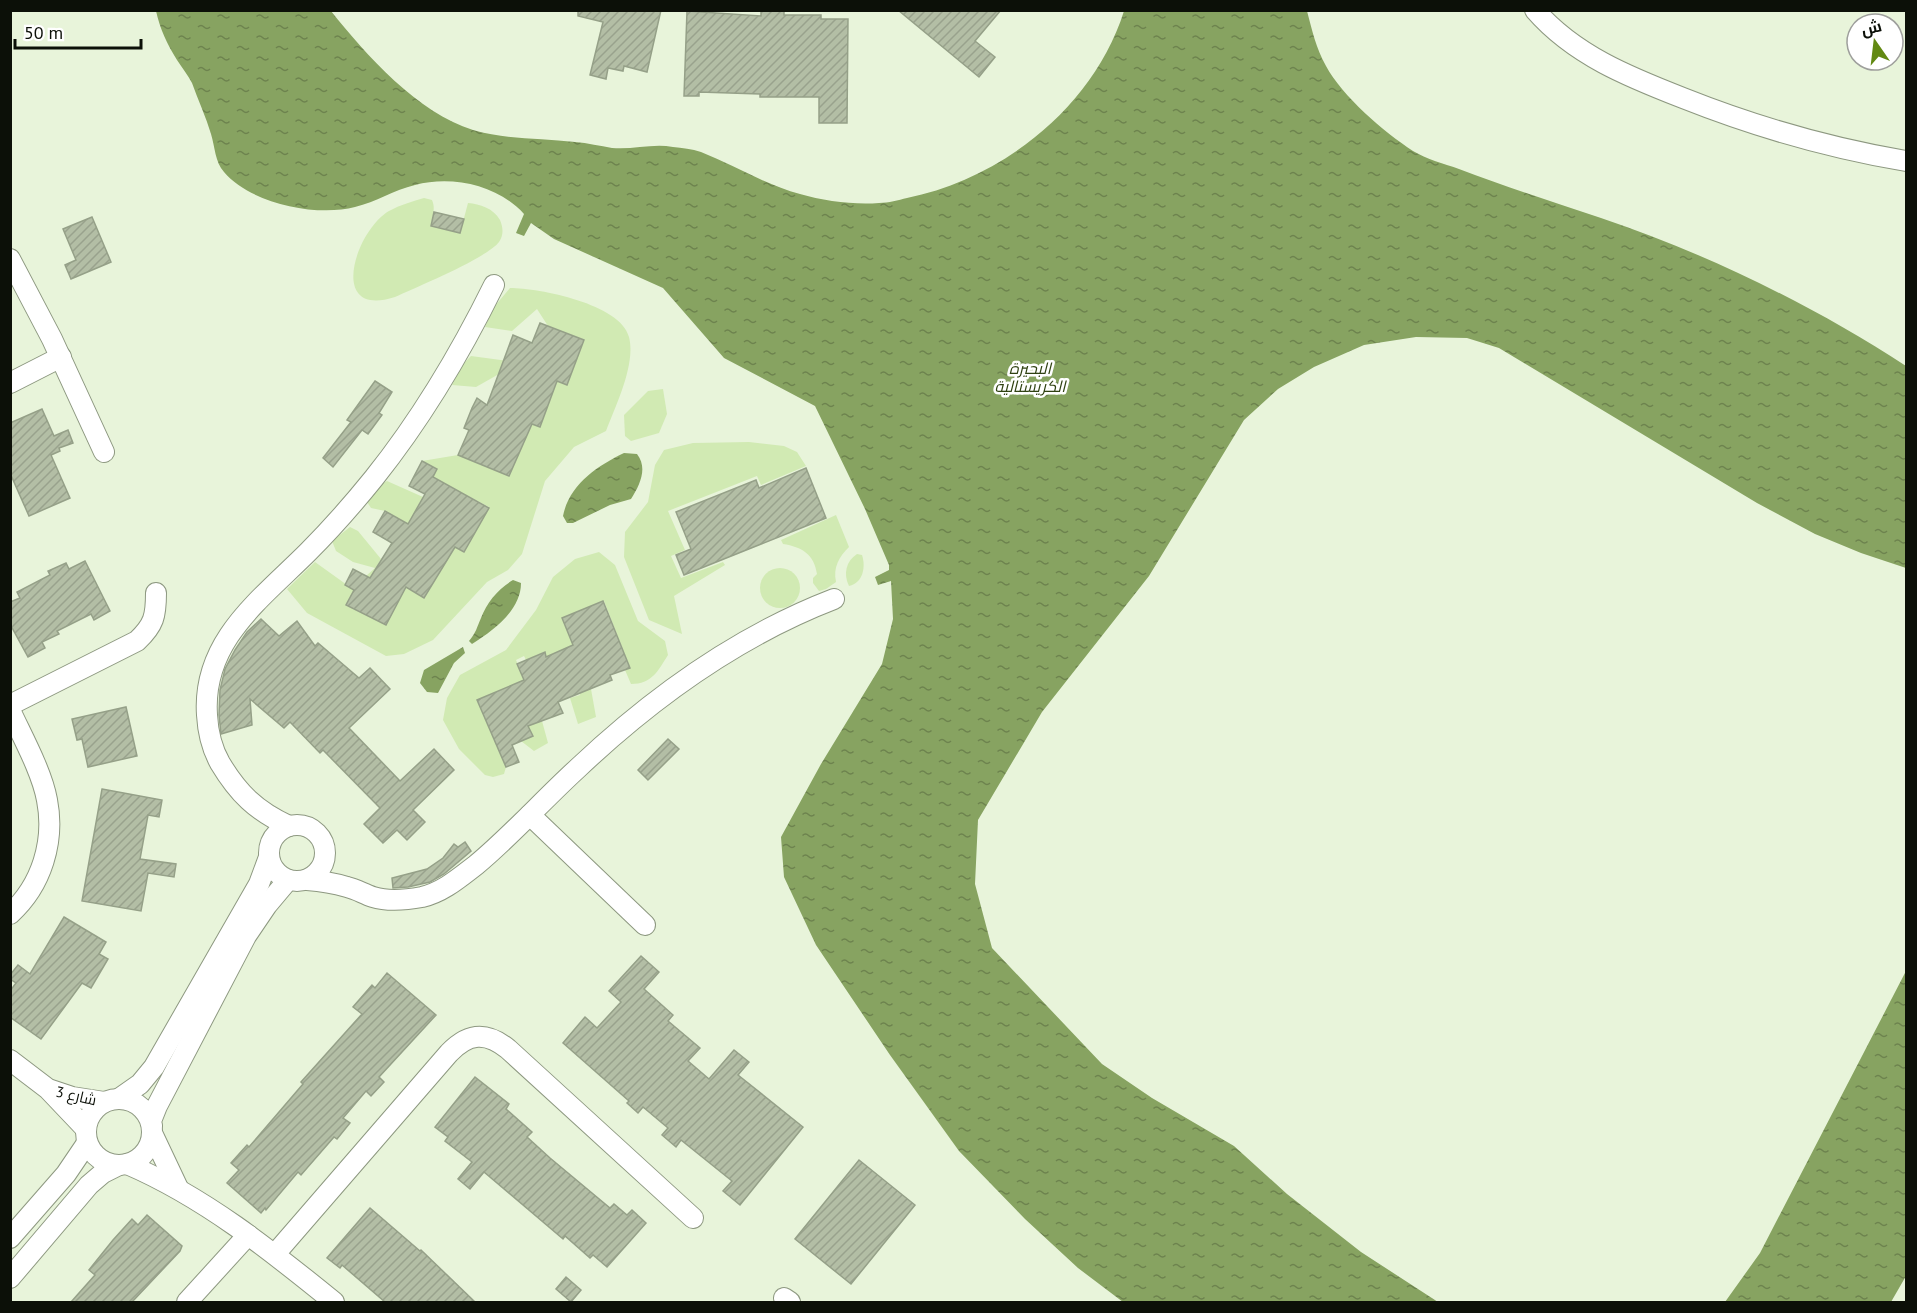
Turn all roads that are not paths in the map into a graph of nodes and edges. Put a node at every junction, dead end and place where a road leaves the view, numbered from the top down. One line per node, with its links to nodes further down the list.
1 (1535, 10): 2 (street)
2 (1906, 161)
3 (10, 259): 5 (street)
4 (494, 285): 12 (street)
5 (61, 357): 6 (street); 7 (street)
6 (10, 383)
7 (104, 452)
8 (156, 593): 10 (street)
9 (834, 599): 13 (street)
10 (10, 705)
11 (10, 710): 19 (street)
12 (256, 808): 14 (street); 15 (street)
13 (530, 815): 18 (street); 20 (street)
14 (289, 826): 15 (street); 16 (street)
15 (270, 850): 17 (street); 23 (street)
16 (325, 860): 17 (street); 18 (street)
17 (298, 880): 18 (street); 24 (street)
18 (350, 887)
19 (10, 914)
20 (645, 925)
21 (10, 1060): 22 (street, شارع 3)
22 (48, 1089): 23 (street, شارع 3); 25 (street, شارع 3)
23 (112, 1100): 24 (street); 25 (street)
24 (152, 1129): 26 (street); 27 (street)
25 (86, 1136): 26 (street); 30 (street)
26 (123, 1164): 27 (street); 32 (street)
27 (178, 1188): 29 (street)
28 (693, 1218): 31 (street)
29 (248, 1235): 31 (street); 33 (street)
30 (10, 1238)
31 (275, 1254): 34 (street)
32 (12, 1271)
33 (187, 1302)
34 (334, 1302)

